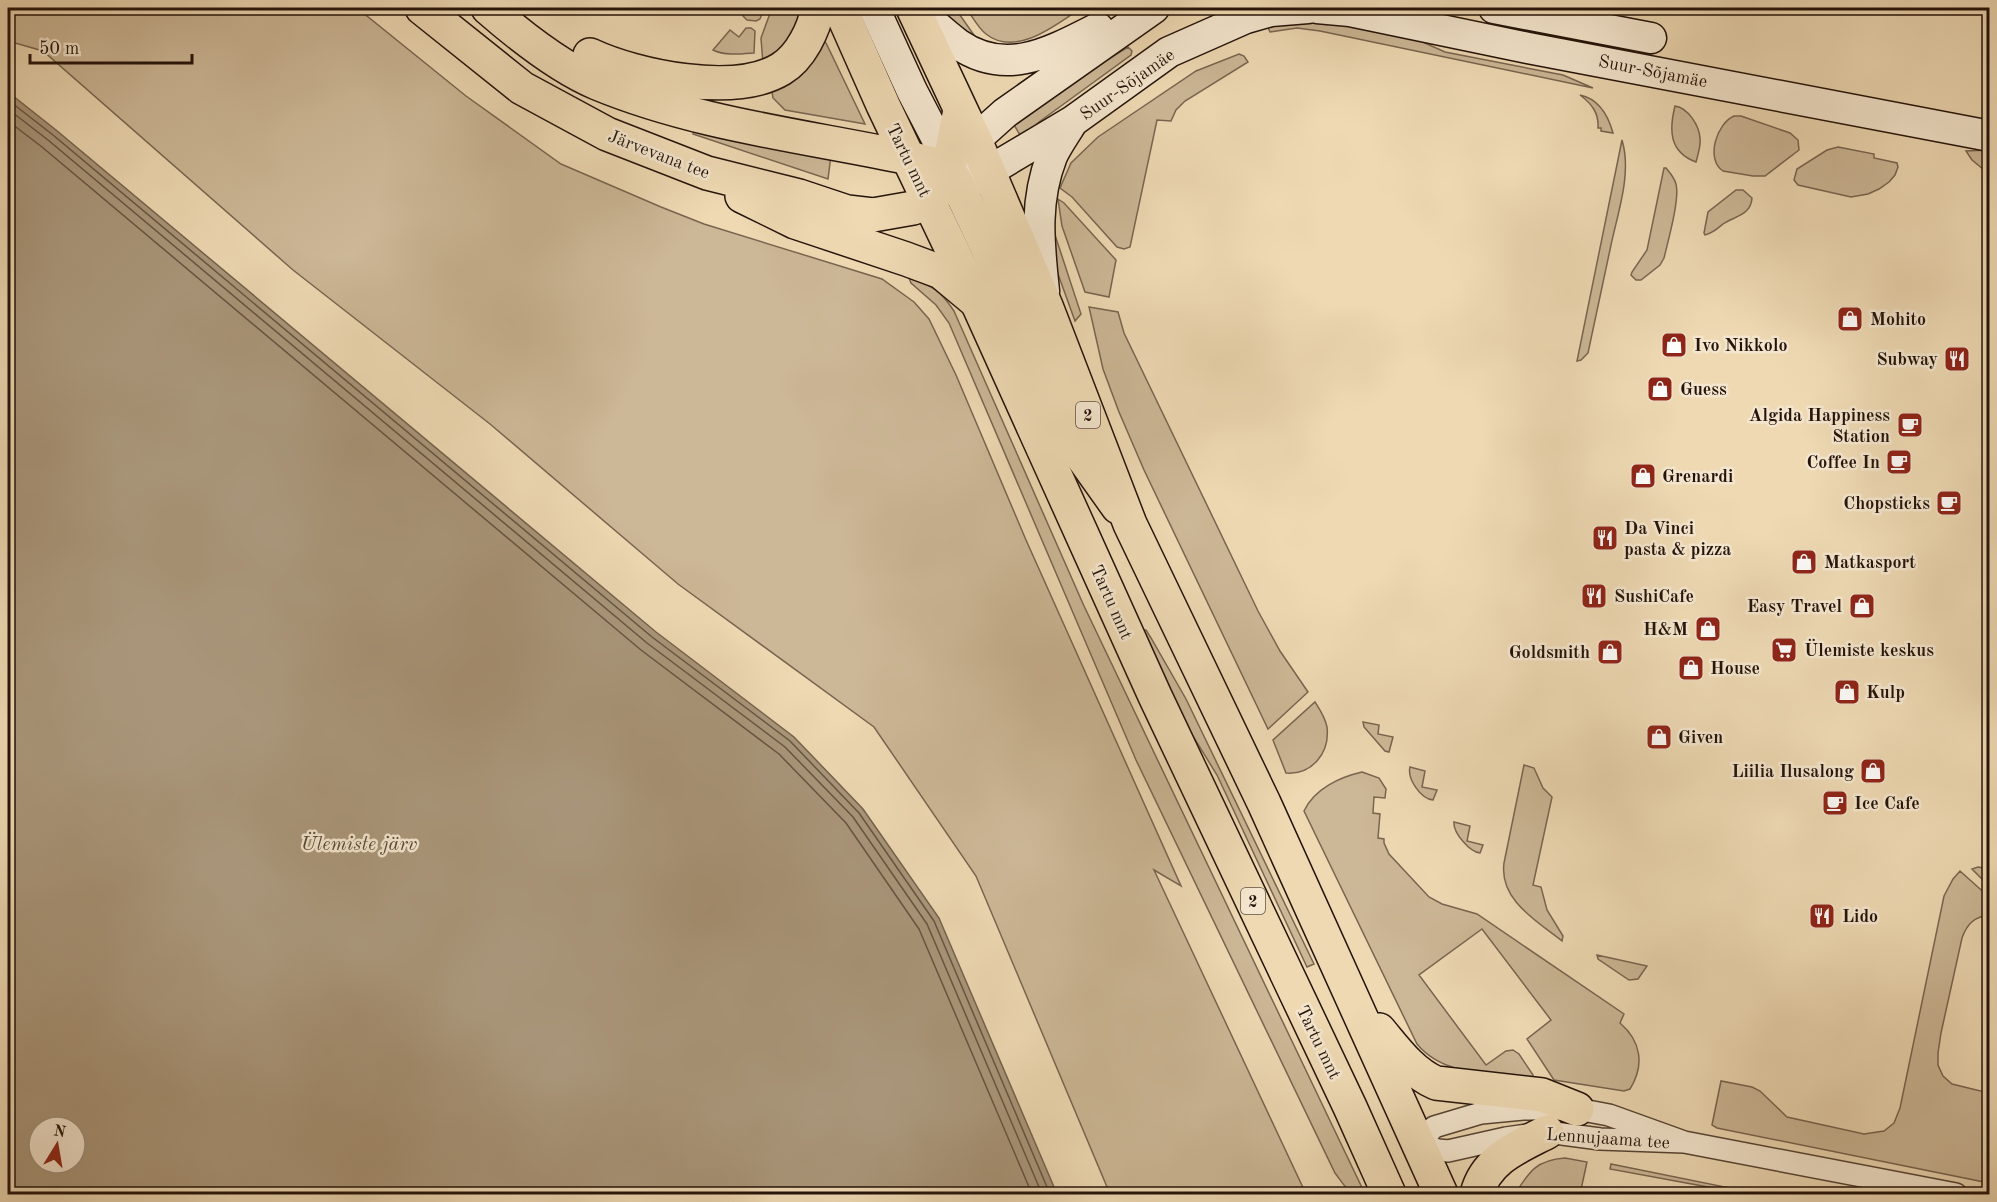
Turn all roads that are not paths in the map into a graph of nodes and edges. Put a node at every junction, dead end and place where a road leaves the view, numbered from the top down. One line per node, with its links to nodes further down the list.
1 (422, 8): 16 (main road, Järvevana tee)
2 (488, 8): 15 (main road)
3 (512, 8): 4 (main road)
4 (818, 8)
5 (840, 8): 15 (main road, Tartu mnt / 2)
6 (874, 8): 17 (main road)
7 (914, 8): 11 (main road); 17 (main road, Tartu mnt / 2)
8 (1308, 8): 13 (main road, Suur-Sõjamäe)
9 (1317, 8): 14 (main road, Suur-Sõjamäe)
10 (1494, 8): 12 (main road, Suur-Sõjamäe)
11 (1151, 9): 17 (main road)
12 (1651, 38)
13 (1073, 121): 17 (main road, Suur-Sõjamäe); 19 (main road)
14 (1989, 136)
15 (909, 158): 17 (main road, Tartu mnt / 2)
16 (707, 174): 17 (main road, Järvevana tee); 18 (main road)
17 (957, 179): 18 (main road, Tartu mnt / 2); 19 (main road, Tartu mnt / 2); 20 (main road)
18 (976, 303): 22 (main road, Tartu mnt / 2)
19 (1046, 306): 20 (main road, Tartu mnt / 2)
20 (1130, 524): 21 (main road, Tartu mnt / 2)
21 (1357, 1005): 23 (main road); 26 (main road, Tartu mnt / 2)
22 (1350, 1107): 26 (main road); 27 (main road, Tartu mnt / 2)
23 (1577, 1109): 25 (street, Lennujaama tee); 26 (street, Lennujaama tee)
24 (1547, 1132): 25 (street, Lennujaama tee); 26 (street, Lennujaama tee); 29 (main road)
25 (1684, 1142): 30 (street, Lennujaama tee)
26 (1419, 1143): 27 (main road); 28 (main road, Tartu mnt / 2)
27 (1389, 1194)
28 (1441, 1194)
29 (1477, 1194)
30 (1956, 1194)

